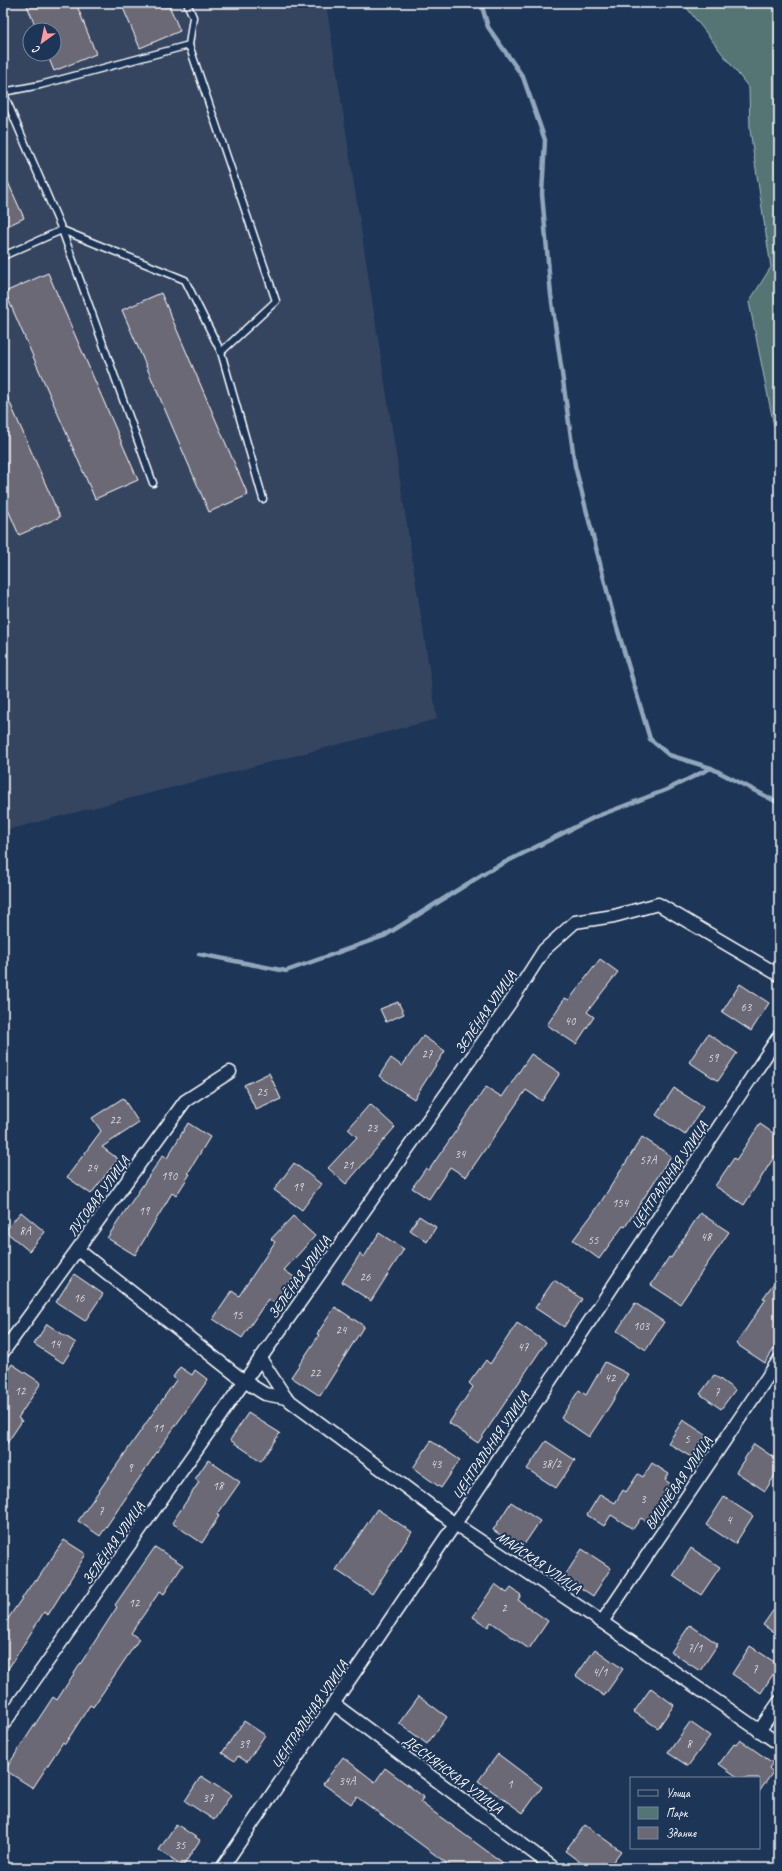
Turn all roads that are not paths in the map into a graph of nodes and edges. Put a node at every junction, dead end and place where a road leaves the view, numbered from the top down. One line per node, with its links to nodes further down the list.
1 (187, 3): 2 (lane)
2 (189, 46): 3 (lane); 6 (lane)
3 (3, 92): 4 (lane)
4 (62, 230): 5 (lane); 6 (lane); 7 (lane)
5 (3, 256)
6 (221, 352): 8 (lane)
7 (153, 483)
8 (263, 499)
9 (779, 975): 14 (street, ЗЕЛЁНАЯ УЛИЦА)
10 (779, 1036): 18 (street, ЦЕНТРАЛЬНАЯ УЛИЦА)
11 (230, 1072): 12 (street, ЛУГОВАЯ УЛИЦА)
12 (78, 1250): 13 (street, ЛУГОВАЯ УЛИЦА); 16 (street)
13 (3, 1352)
14 (260, 1358): 16 (street, ЗЕЛЁНАЯ УЛИЦА); 17 (street)
15 (779, 1360): 19 (street, ВИШНЁВАЯ УЛИЦА)
16 (244, 1381): 17 (street); 22 (street, ЗЕЛЁНАЯ УЛИЦА)
17 (286, 1398): 18 (street, МАЙСКАЯ УЛИЦА)
18 (455, 1524): 19 (street, МАЙСКАЯ УЛИЦА); 21 (street, ЦЕНТРАЛЬНАЯ УЛИЦА)
19 (602, 1622): 23 (street, МАЙСКАЯ УЛИЦА)
20 (779, 1702): 23 (street)
21 (334, 1704): 25 (street, ЦЕНТРАЛЬНАЯ УЛИЦА); 26 (street, ДЕСНЯНСКАЯ УЛИЦА)
22 (3, 1725)
23 (759, 1731): 24 (street, МАЙСКАЯ УЛИЦА)
24 (779, 1744)
25 (222, 1868)
26 (554, 1868)

